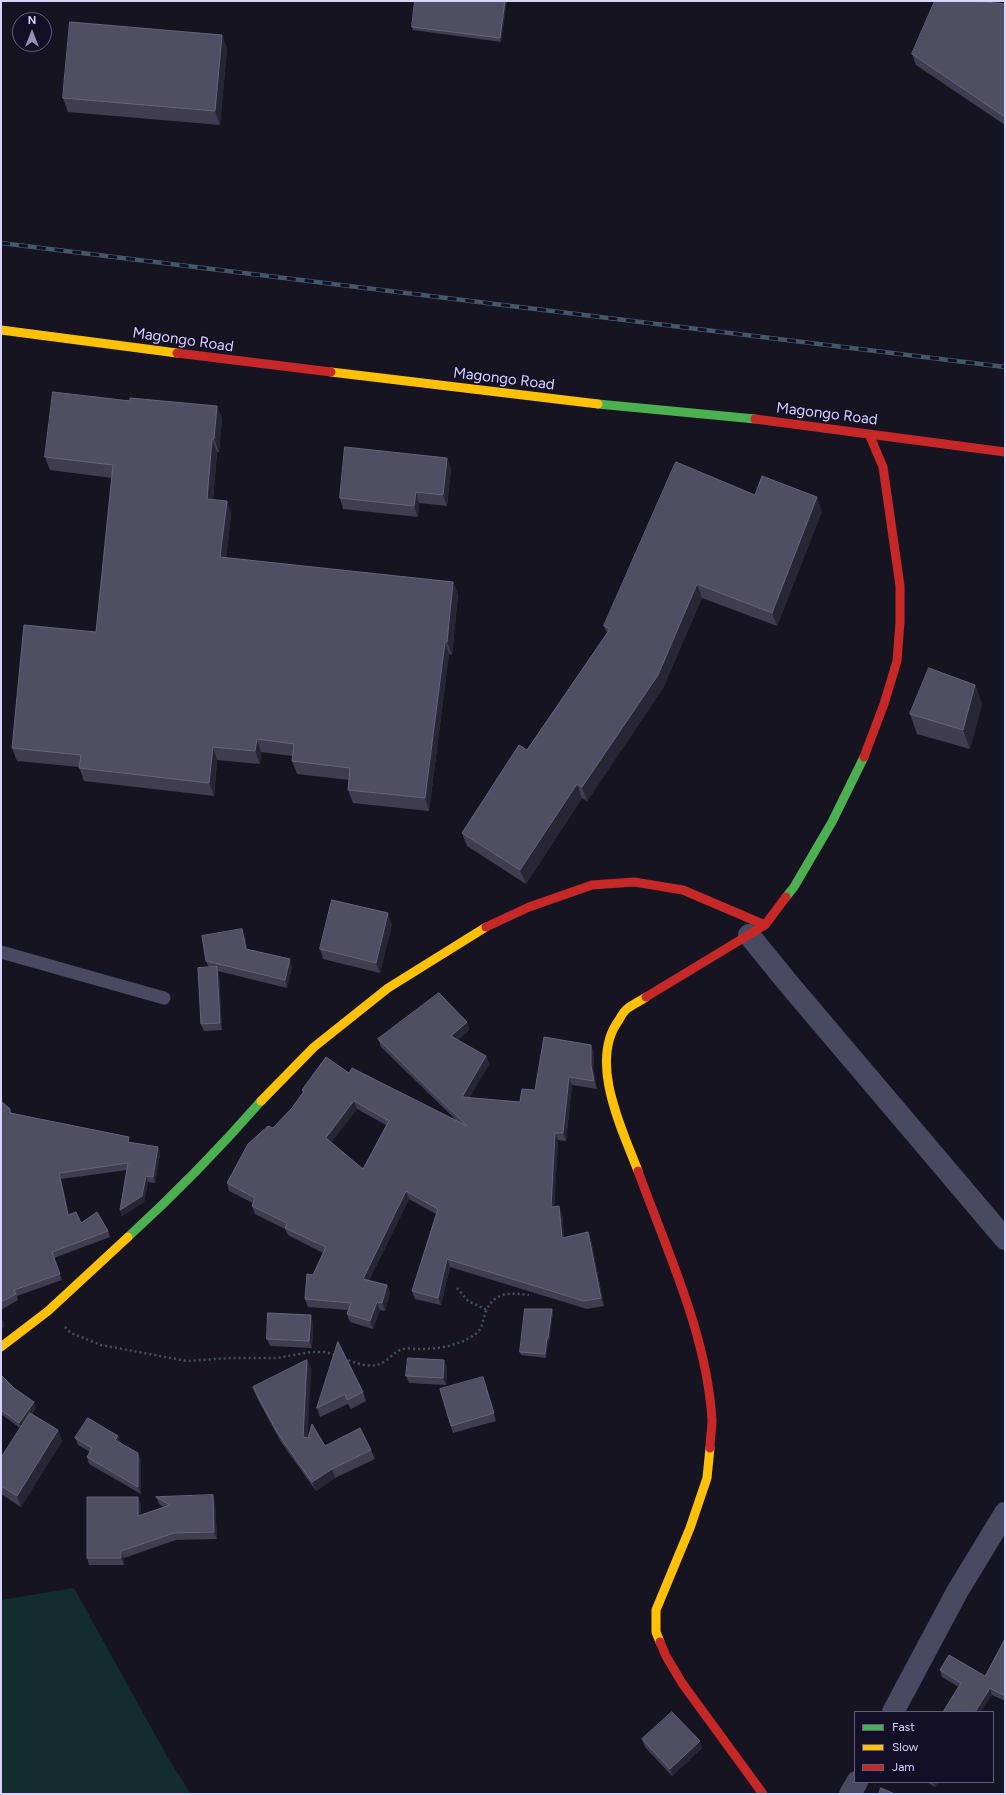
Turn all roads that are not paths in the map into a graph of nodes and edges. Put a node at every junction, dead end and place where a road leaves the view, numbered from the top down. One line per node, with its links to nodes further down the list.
1 (1, 330): 2 (street, Magongo Road)
2 (869, 434): 3 (street, Magongo Road); 4 (street)
3 (1005, 452)
4 (757, 930): 7 (street); 8 (street); 12 (street)
5 (1, 952): 6 (lane)
6 (164, 998)
7 (1005, 1239)
8 (1, 1347)
9 (1005, 1513): 10 (street)
10 (894, 1711)
11 (856, 1783): 13 (street)
12 (763, 1794)
13 (850, 1794)

